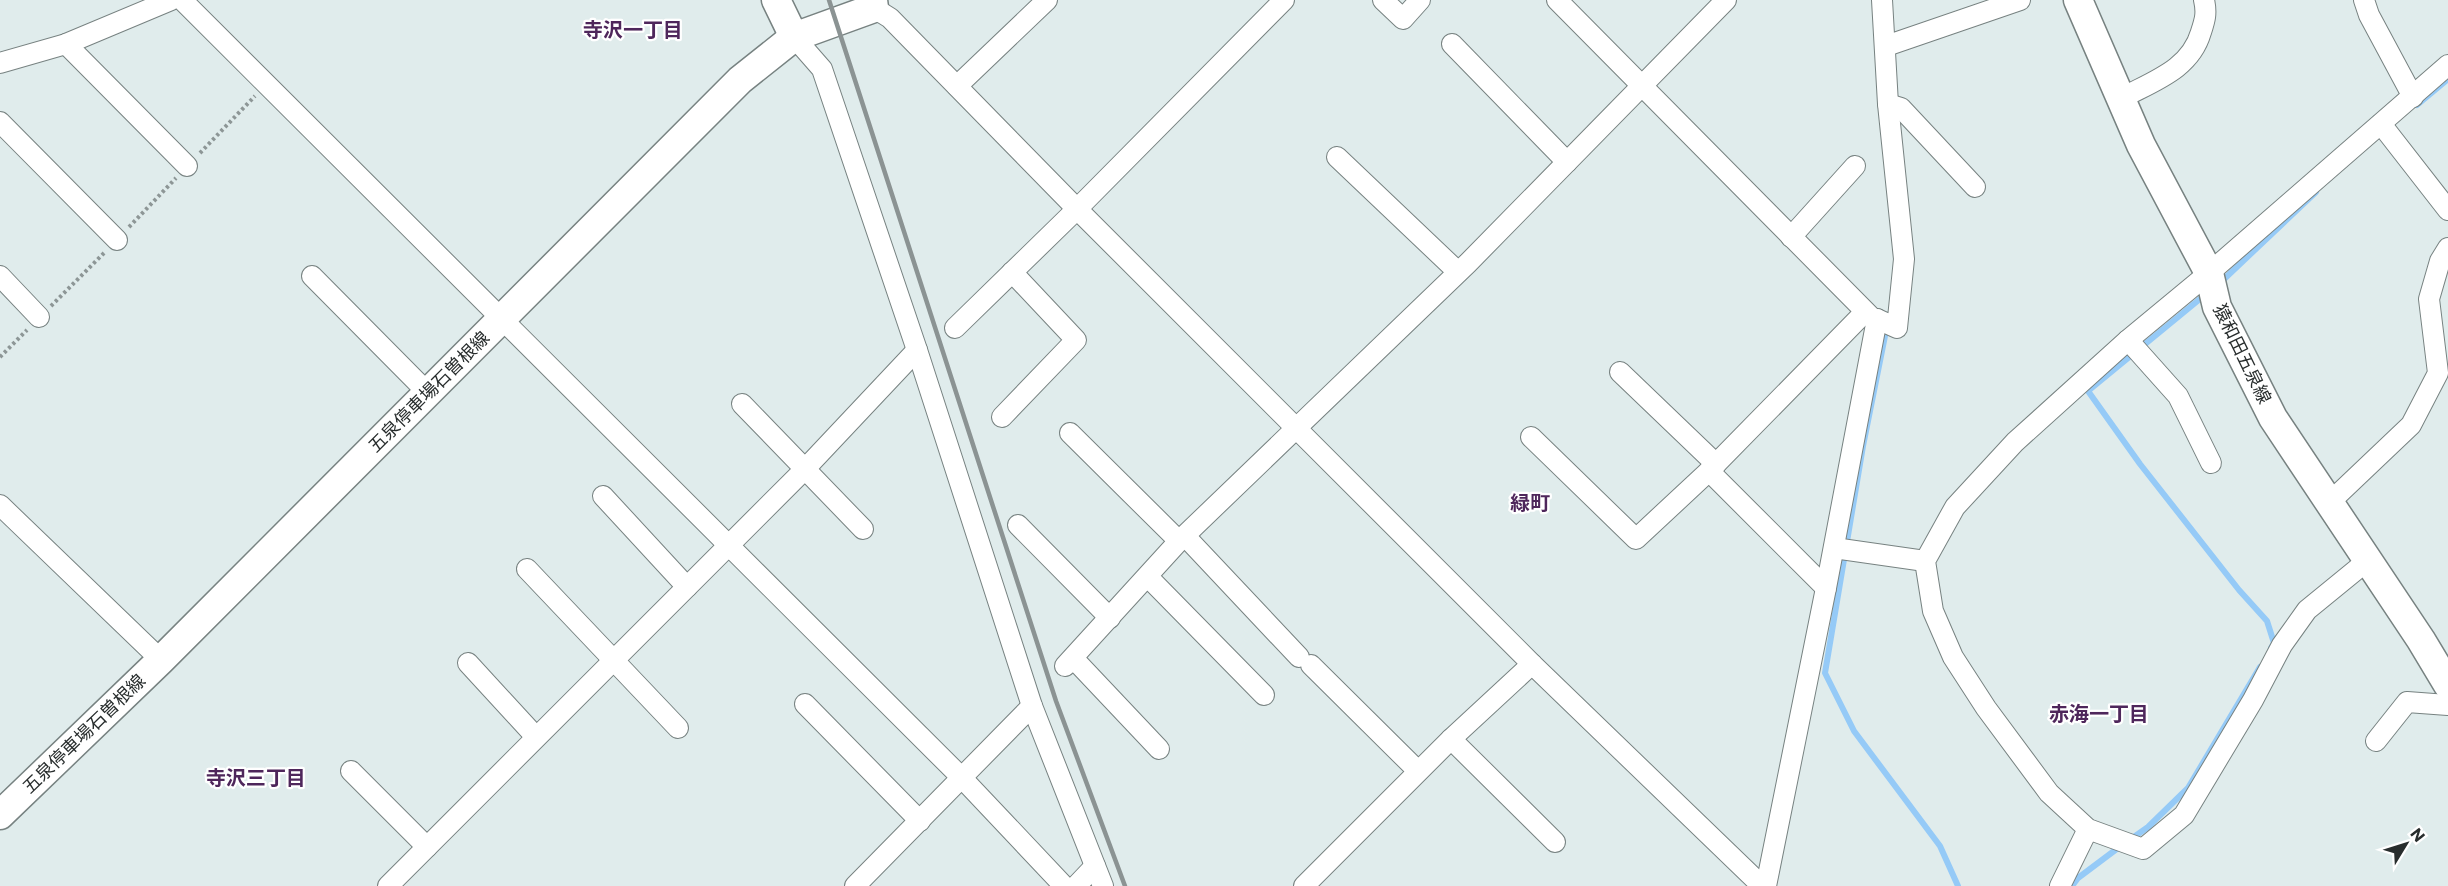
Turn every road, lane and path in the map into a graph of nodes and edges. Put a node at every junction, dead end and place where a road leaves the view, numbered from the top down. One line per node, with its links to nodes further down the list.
1 (171, 0): 17 (street)
2 (182, 0): 23 (street)
3 (777, 0): 16 (main road)
4 (1047, 0): 24 (street)
5 (1284, 0): 35 (street)
6 (1383, 0): 7 (street)
7 (1420, 0)
8 (1557, 0): 22 (street)
9 (1726, 0): 22 (street)
10 (1882, 0): 19 (street)
11 (2020, 0): 19 (street)
12 (2078, 0): 26 (main road, 猿和田五泉線)
13 (2204, 0): 26 (street)
14 (2364, 0): 25 (street)
15 (873, 4): 16 (main road, 五泉停車場石曽根線); 24 (street)
16 (794, 37): 47 (main road, 五泉停車場石曽根線); 50 (street)
17 (66, 44): 20 (street); 32 (street)
18 (1452, 44): 31 (street)
19 (1886, 46): 27 (street)
20 (0, 63)
21 (2448, 65): 25 (street)
22 (1642, 85): 31 (street); 37 (street)
23 (266, 86): 32 (path); 47 (street)
24 (957, 86): 35 (street)
25 (2413, 96): 29 (street)
26 (2120, 99): 42 (main road, 猿和田五泉線)
27 (1888, 104): 34 (street); 45 (street)
28 (0, 122): 38 (street)
29 (2381, 124): 36 (street); 42 (street)
30 (1337, 157): 41 (street)
31 (1567, 162): 41 (street)
32 (187, 166): 38 (path)
33 (1855, 166): 37 (street)
34 (1976, 187)
35 (1077, 209): 40 (street); 56 (street)
36 (2448, 210)
37 (1791, 237): 45 (street)
38 (117, 240): 46 (path)
39 (2448, 248): 63 (street)
40 (1012, 272): 48 (street); 55 (street)
41 (1458, 273): 56 (street)
42 (2209, 273): 49 (street); 63 (main road, 猿和田五泉線)
43 (0, 276): 46 (street)
44 (312, 276): 53 (street)
45 (1871, 315): 60 (street); 69 (street)
46 (39, 317): 51 (path)
47 (502, 319): 53 (main road, 五泉停車場石曽根線); 68 (street)
48 (955, 328)
49 (2128, 340): 59 (street); 70 (street)
50 (917, 350): 61 (street); 85 (street)
51 (0, 357)
52 (1620, 372): 60 (street)
53 (428, 393): 77 (main road, 五泉停車場石曽根線)
54 (742, 404): 61 (street)
55 (1002, 417)
56 (1298, 429): 67 (street); 80 (street)
57 (1070, 433): 67 (street)
58 (1531, 437): 60 (street)
59 (2211, 464)
60 (1713, 467): 75 (street)
61 (804, 470): 66 (street); 68 (street)
62 (603, 496): 74 (street)
63 (2330, 502): 71 (main road, 猿和田五泉線)
64 (0, 505): 77 (street)
65 (1018, 525): 76 (street)
66 (863, 529)
67 (1182, 539): 73 (street); 92 (street)
68 (727, 547): 74 (street); 93 (street)
69 (1834, 548): 70 (street); 75 (street)
70 (1925, 561): 96 (street)
71 (2367, 561): 81 (main road, 猿和田五泉線); 96 (street)
72 (527, 569): 78 (street)
73 (1148, 577): 76 (street); 82 (street)
74 (687, 586): 78 (street)
75 (1827, 588): 106 (street)
76 (1110, 618): 90 (street)
77 (161, 660): 94 (main road, 五泉停車場石曽根線)
78 (613, 661): 86 (street); 87 (street)
79 (468, 663): 87 (street)
80 (1532, 664): 88 (street); 106 (street)
81 (2448, 685)
82 (1264, 694)
83 (805, 704): 95 (street)
84 (2448, 705): 89 (street)
85 (1032, 706): 93 (street); 99 (street)
86 (678, 728)
87 (537, 737): 98 (street)
88 (1450, 739): 92 (street); 97 (street)
89 (2376, 741)
90 (1159, 749)
91 (351, 771): 98 (street)
92 (1418, 771): 105 (street)
93 (962, 778): 95 (street); 102 (street)
94 (0, 815)
95 (920, 820): 101 (street)
96 (2088, 829): 107 (street)
97 (1555, 842)
98 (427, 847): 100 (street)
99 (1095, 866): 103 (street); 104 (street)
100 (388, 886)
101 (855, 886)
102 (1064, 886)
103 (1076, 886)
104 (1103, 886)
105 (1304, 886)
106 (1764, 886)
107 (2060, 886)

